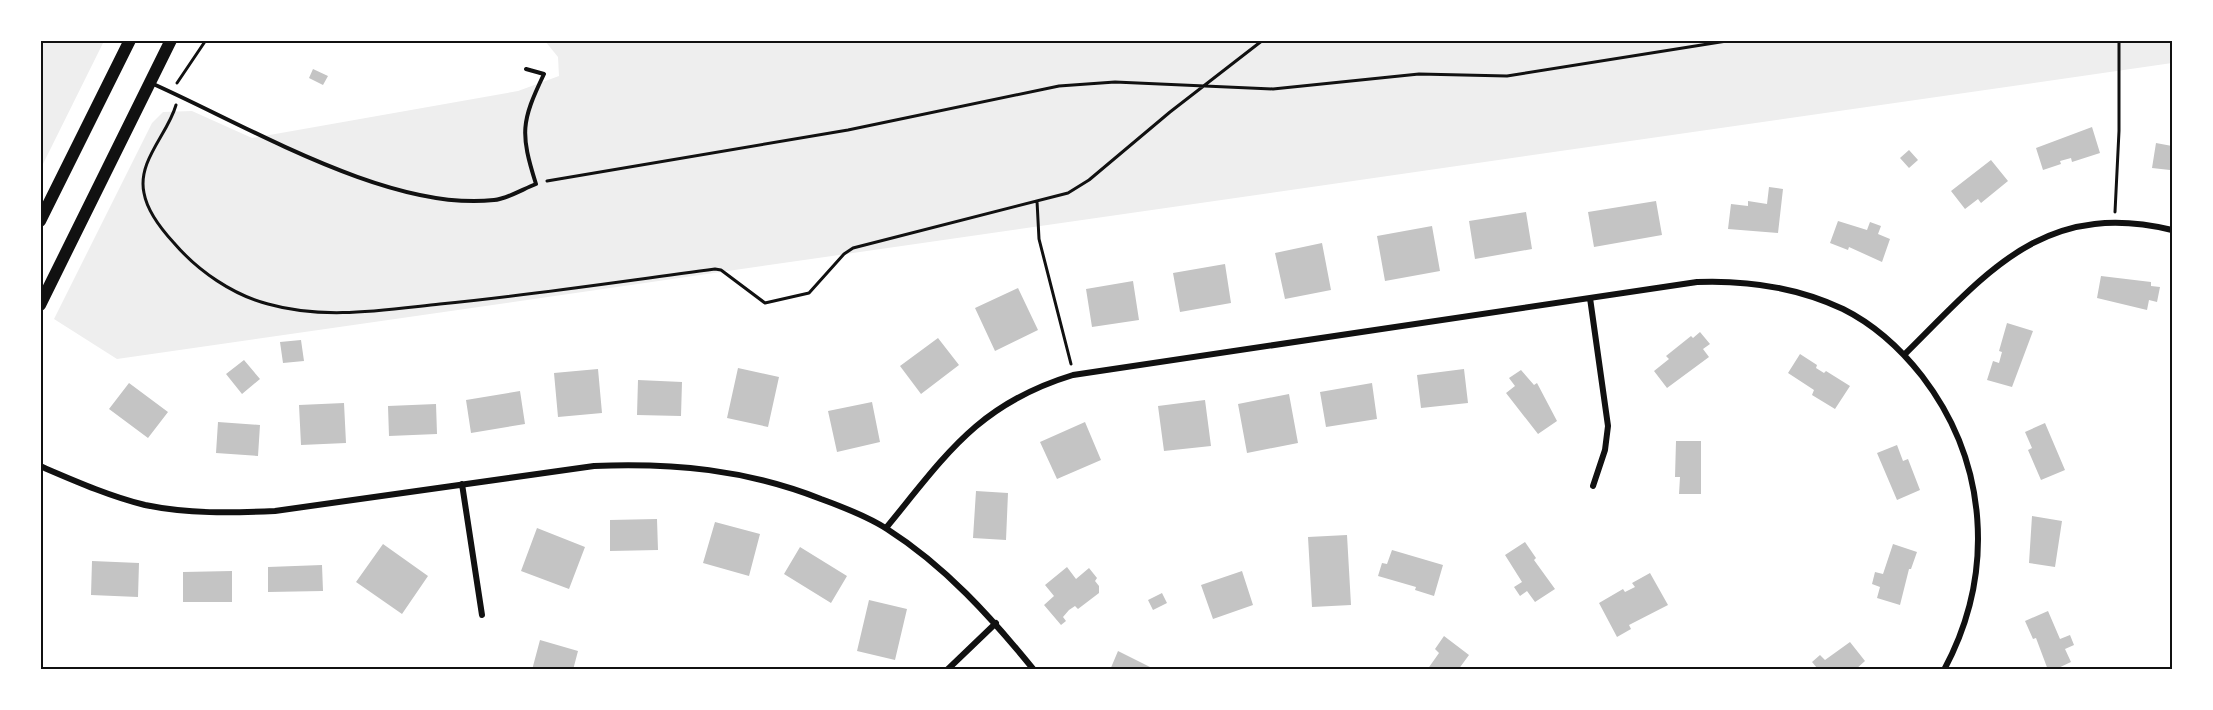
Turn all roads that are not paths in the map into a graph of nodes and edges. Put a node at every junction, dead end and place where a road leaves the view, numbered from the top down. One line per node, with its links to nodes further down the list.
1 (130, 40): 5 (main road)
2 (171, 40): 4 (main road)
3 (526, 69): 4 (lane)
4 (150, 83): 8 (main road)
5 (40, 221)
6 (2172, 230): 9 (street)
7 (1590, 298): 9 (street); 12 (street); 13 (street)
8 (40, 305)
9 (1905, 354): 18 (street)
10 (40, 466): 11 (street)
11 (462, 484): 13 (street); 14 (street)
12 (1593, 486)
13 (886, 528): 15 (street)
14 (483, 615)
15 (996, 623): 16 (street); 17 (street)
16 (948, 669)
17 (1034, 669)
18 (1944, 669)

